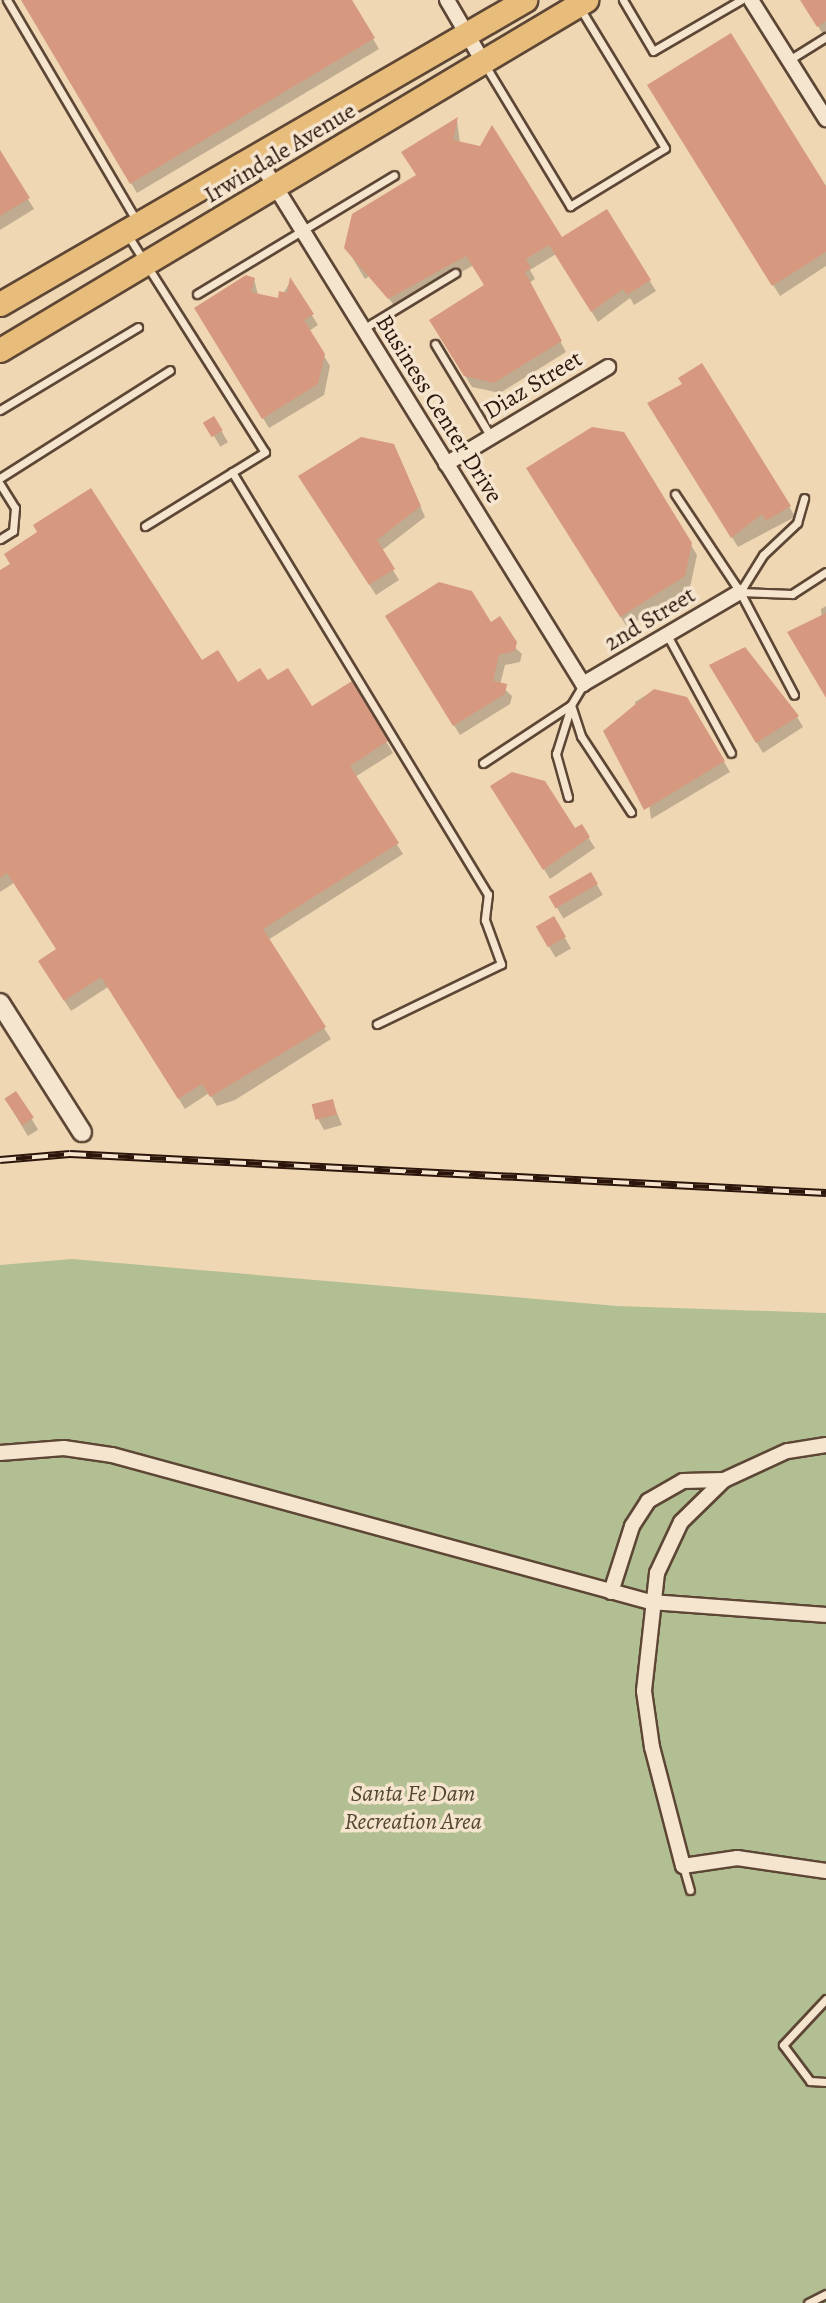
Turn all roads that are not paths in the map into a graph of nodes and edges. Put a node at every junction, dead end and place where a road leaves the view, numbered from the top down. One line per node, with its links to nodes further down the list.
1 (7, 0): 16 (lane)
2 (447, 0): 8 (street)
3 (525, 0): 8 (main road, Irwindale Avenue)
4 (623, 0): 5 (lane)
5 (741, 0)
6 (751, 0): 11 (street)
7 (582, 2): 10 (main road, Irwindale Avenue); 10 (lane)
8 (467, 33): 10 (street); 13 (main road, Irwindale Avenue)
9 (826, 37): 11 (lane)
10 (482, 60): 15 (main road, Irwindale Avenue)
11 (789, 60): 12 (street)
12 (826, 119)
13 (257, 157): 15 (street, Business Center Drive); 16 (main road, Irwindale Avenue)
14 (394, 175): 17 (lane)
15 (275, 186): 17 (street, Business Center Drive); 18 (main road, Irwindale Avenue)
16 (132, 229): 18 (lane); 21 (main road, Irwindale Avenue)
17 (303, 231): 20 (lane); 23 (street, Business Center Drive)
18 (144, 264): 25 (main road, Irwindale Avenue); 31 (lane)
19 (454, 273): 23 (lane)
20 (197, 294)
21 (0, 304)
22 (138, 327): 28 (lane)
23 (363, 329): 30 (street, Business Center Drive)
24 (435, 344): 29 (lane)
25 (0, 350)
26 (608, 367): 29 (street, Diaz Street)
27 (170, 370): 32 (lane)
28 (0, 410)
29 (492, 437): 30 (street, Diaz Street)
30 (446, 464): 41 (street, Business Center Drive)
31 (232, 472): 36 (lane); 49 (lane)
32 (0, 478)
33 (0, 484): 37 (lane)
34 (675, 494): 39 (lane)
35 (804, 498): 39 (lane)
36 (145, 526)
37 (0, 539)
38 (826, 572): 39 (lane)
39 (740, 592): 40 (street, 2nd Street); 42 (lane)
40 (667, 635): 41 (street, 2nd Street); 44 (lane)
41 (583, 684): 43 (lane)
42 (794, 695)
43 (571, 705): 45 (lane); 46 (lane); 47 (lane)
44 (731, 753)
45 (483, 763)
46 (568, 797)
47 (631, 812)
48 (0, 1003): 50 (street)
49 (377, 1024)
50 (82, 1132)
51 (826, 1446): 53 (street)
52 (0, 1454): 54 (street)
53 (724, 1480): 54 (street); 55 (street)
54 (611, 1592): 55 (street)
55 (651, 1602): 56 (street); 57 (street)
56 (826, 1615)
57 (683, 1866): 58 (street); 59 (lane)
58 (826, 1871)
59 (690, 1890)
60 (826, 1999): 61 (lane)
61 (826, 2082)
62 (826, 2294): 63 (lane)
63 (808, 2303)

